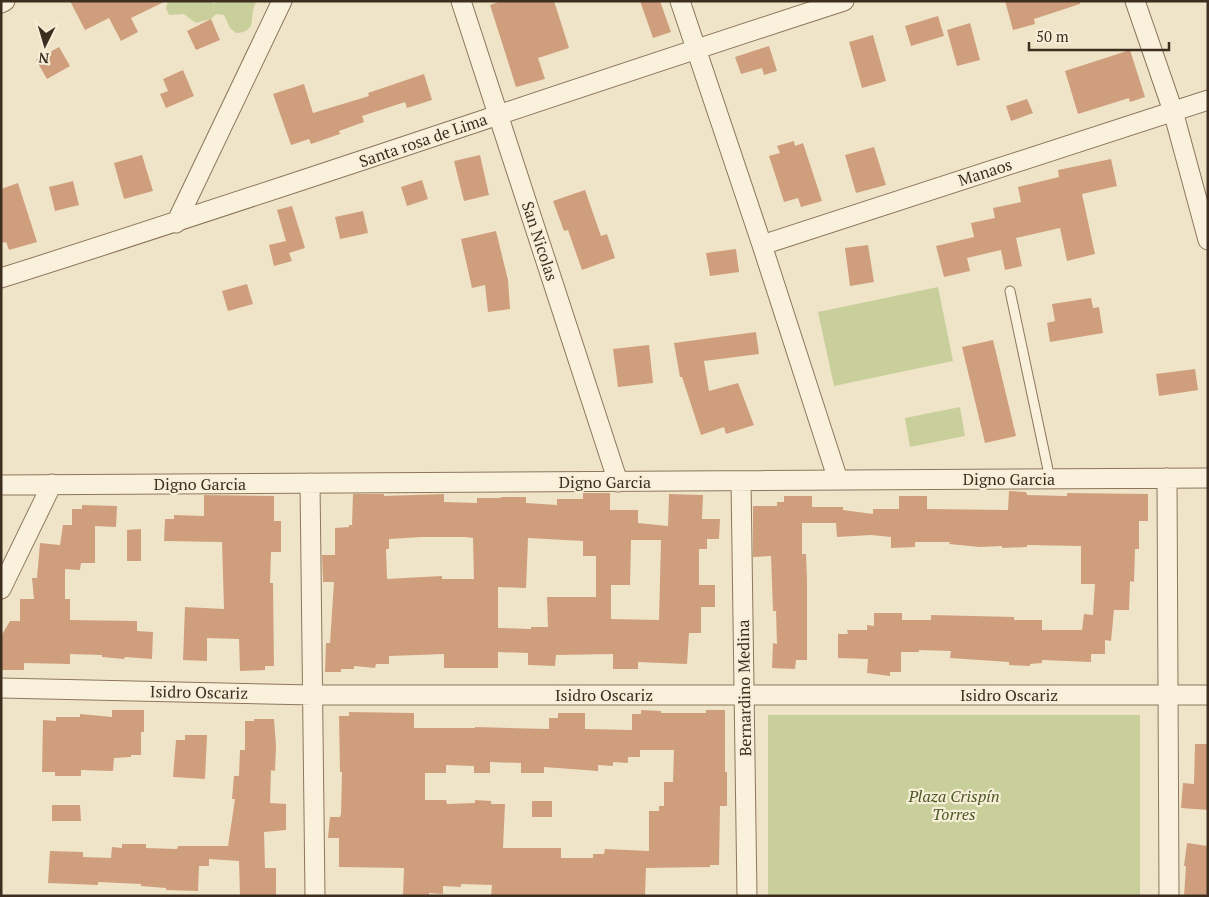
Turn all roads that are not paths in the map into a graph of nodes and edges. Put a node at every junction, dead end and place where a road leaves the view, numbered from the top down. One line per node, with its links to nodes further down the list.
1 (5, 1): 7 (street)
2 (282, 1): 12 (street)
3 (462, 1): 11 (street, San Nicolas)
4 (680, 1): 8 (street)
5 (844, 1): 8 (street, Santa rosa de Lima)
6 (1134, 1): 10 (street)
7 (1, 3)
8 (696, 49): 11 (street, Santa rosa de Lima); 14 (street)
9 (1208, 100): 10 (street, Manaos)
10 (1174, 111): 13 (street); 14 (street, Manaos)
11 (499, 115): 12 (street, Santa rosa de Lima); 22 (street, San Nicolas)
12 (176, 223): 15 (street, Santa rosa de Lima)
13 (1208, 240)
14 (762, 245): 20 (street)
15 (1, 278)
16 (1010, 291): 19 (lane)
17 (1167, 478): 18 (street, Digno Garcia); 19 (street, Digno Garcia); 30 (street)
18 (1208, 478)
19 (1050, 479): 20 (street, Digno Garcia)
20 (838, 480): 21 (street, Digno Garcia)
21 (741, 481): 22 (street, Digno Garcia); 29 (street, Bernardino Medina)
22 (618, 482): 23 (street, Digno Garcia)
23 (310, 483): 24 (street, Digno Garcia); 28 (street)
24 (52, 484): 25 (street, Digno Garcia); 26 (street)
25 (1, 485)
26 (1, 589)
27 (1, 688): 28 (street, Isidro Oscariz)
28 (313, 695): 29 (street, Isidro Oscariz); 32 (street)
29 (744, 695): 30 (street, Isidro Oscariz); 33 (street, Bernardino Medina)
30 (1168, 696): 31 (street, Isidro Oscariz); 34 (street)
31 (1208, 696)
32 (315, 896)
33 (747, 896)
34 (1169, 896)

